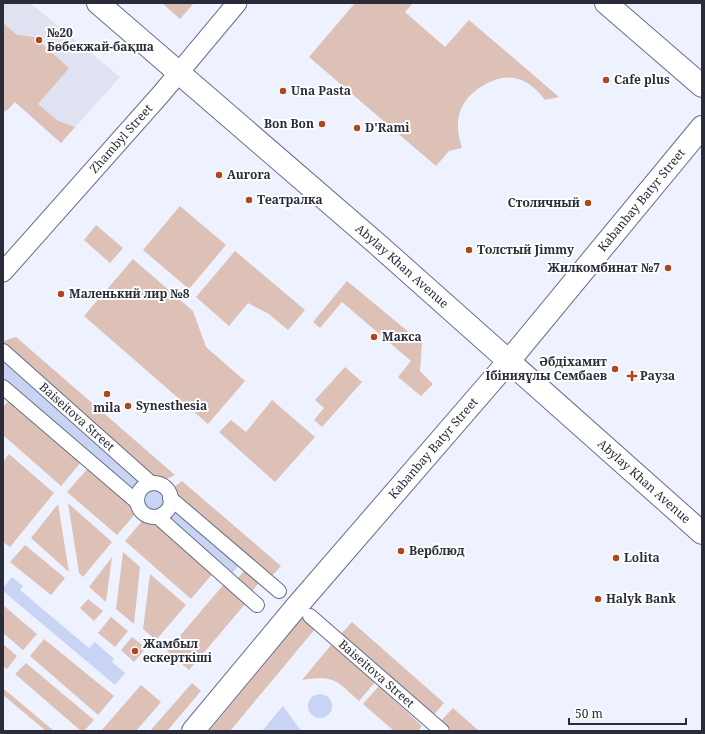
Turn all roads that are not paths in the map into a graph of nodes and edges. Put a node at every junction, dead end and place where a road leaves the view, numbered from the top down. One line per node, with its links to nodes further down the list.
1 (98, 3): 4 (street, Abylay Khan Avenue)
2 (236, 3): 4 (street, Zhambyl Street)
3 (606, 3): 5 (street)
4 (178, 72): 7 (street, Zhambyl Street); 9 (street, Abylay Khan Avenue)
5 (702, 86)
6 (702, 127): 9 (street, Kabanbay Batyr Street)
7 (3, 272)
8 (3, 351): 11 (street, Baiseitova Street)
9 (508, 362): 15 (street, Abylay Khan Avenue); 19 (street, Kabanbay Batyr Street)
10 (3, 387): 13 (street, Baiseitova Street)
11 (151, 483): 12 (street, Baiseitova Street); 13 (street)
12 (170, 498): 14 (street); 16 (street, Baiseitova Street)
13 (137, 502): 14 (street, Baiseitova Street)
14 (158, 517): 17 (street, Baiseitova Street)
15 (702, 533)
16 (279, 591)
17 (257, 604)
18 (310, 616): 20 (street, Baiseitova Street)
19 (192, 731)
20 (442, 731)

